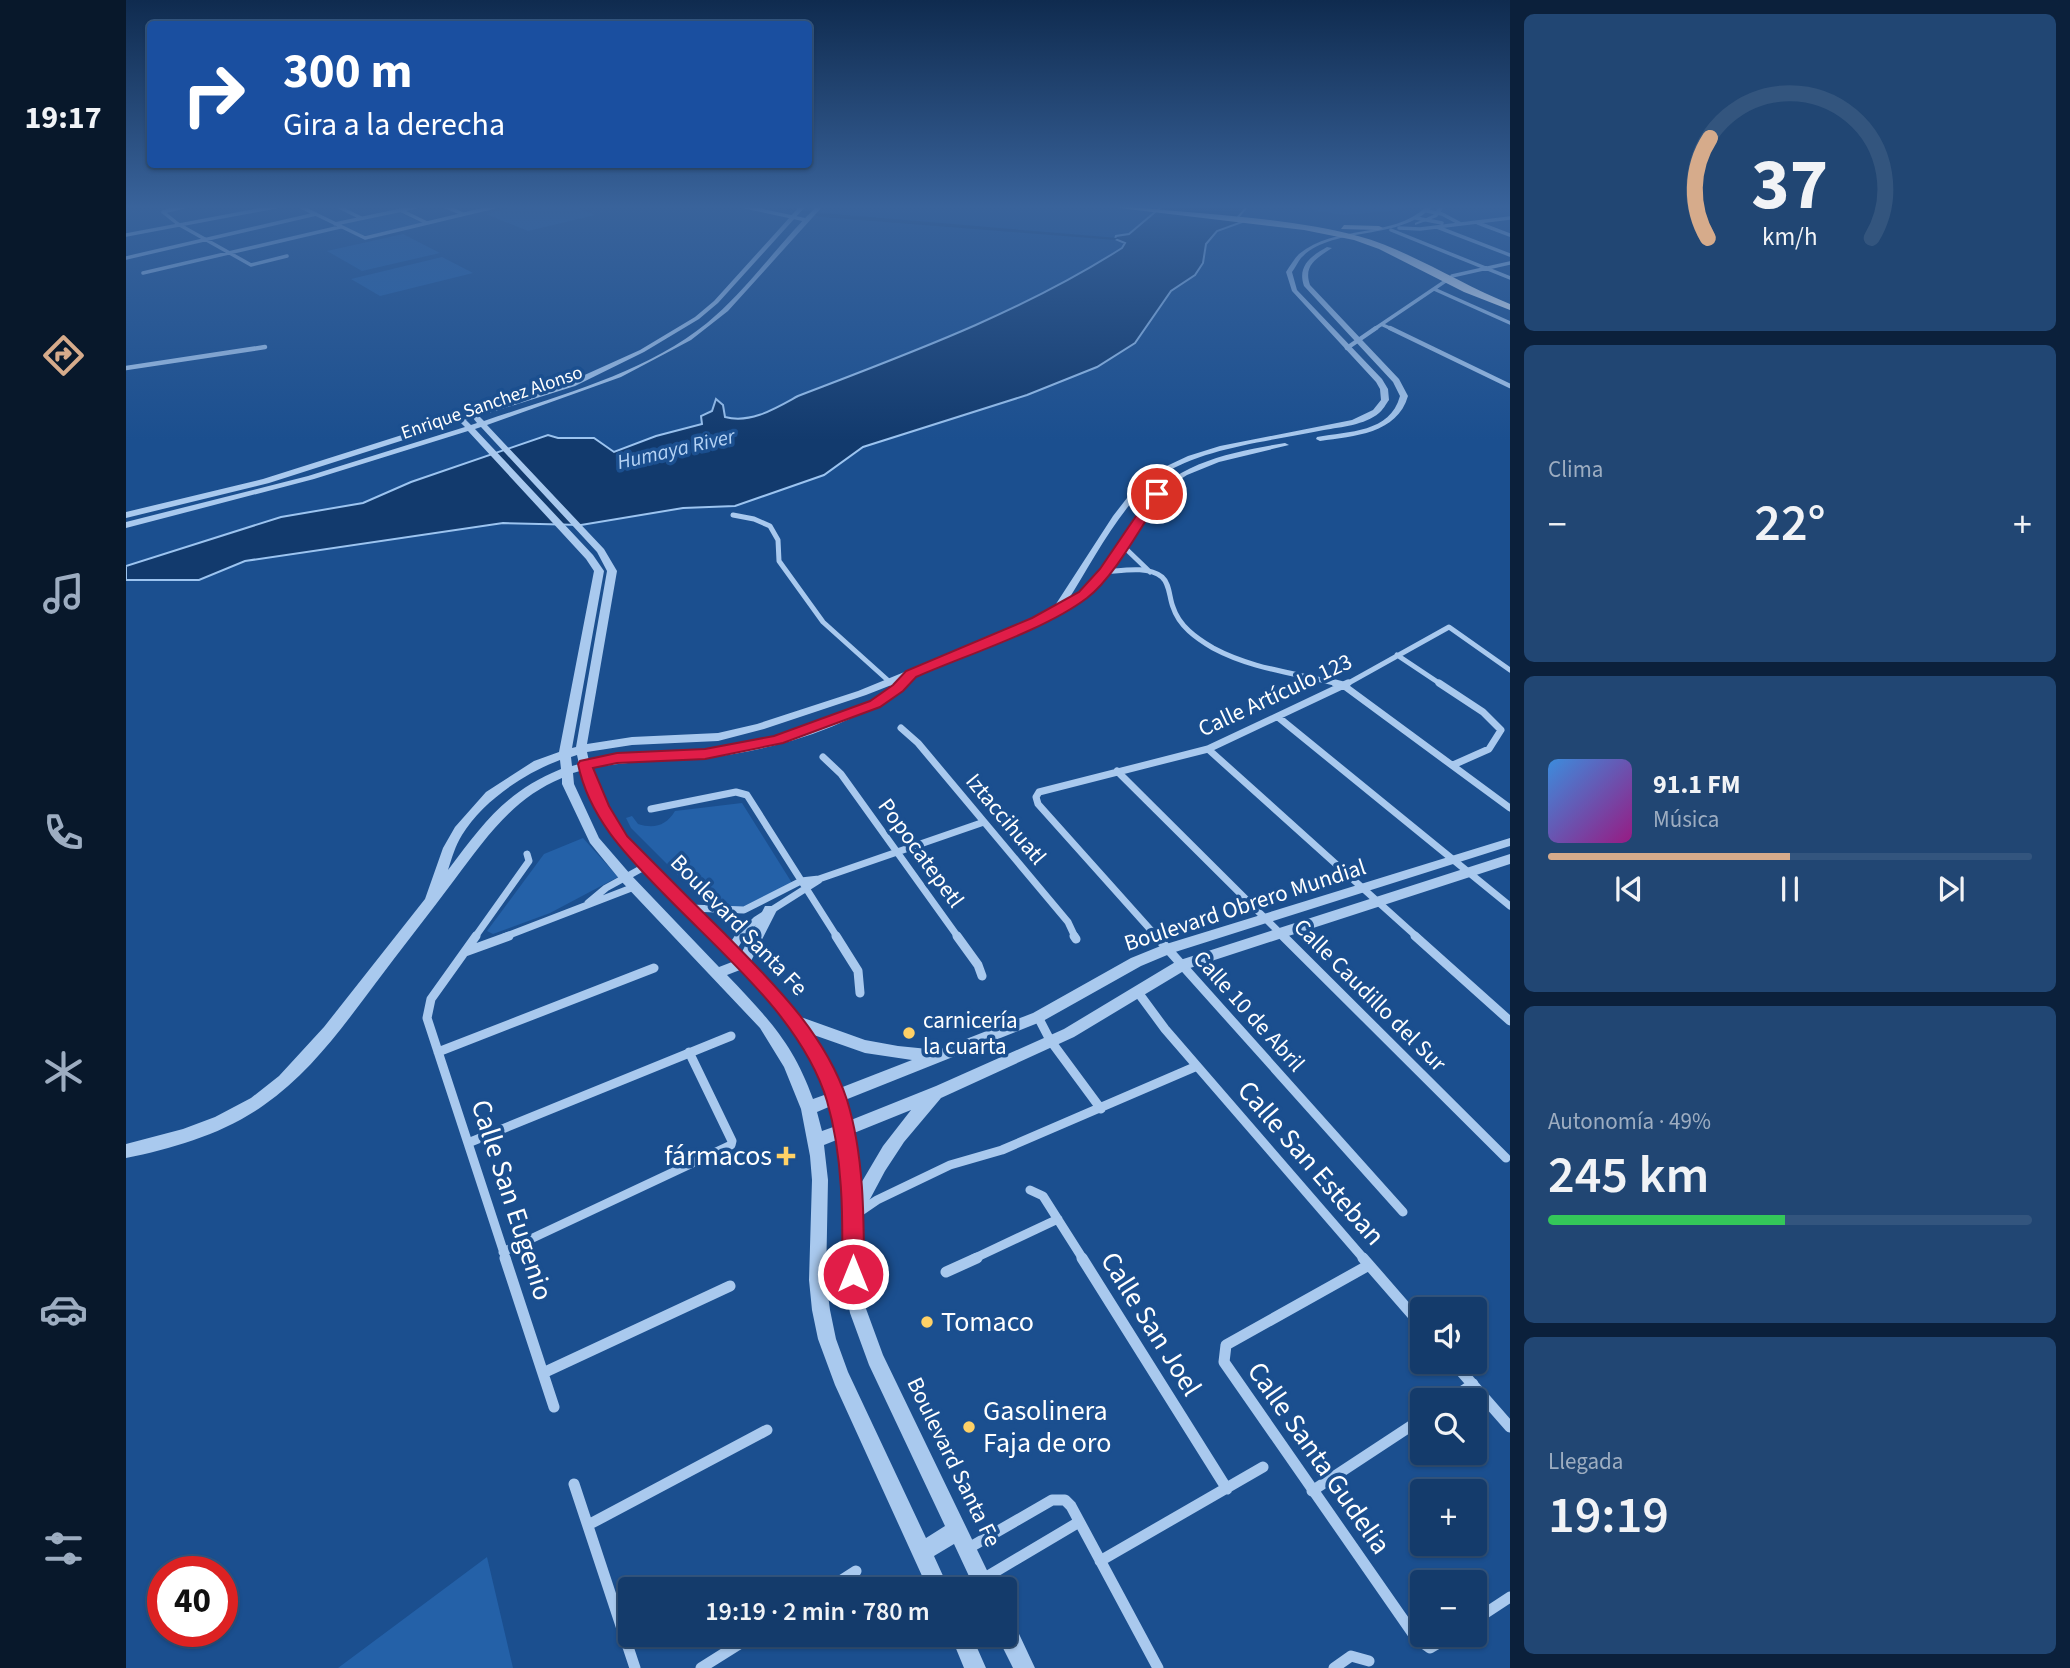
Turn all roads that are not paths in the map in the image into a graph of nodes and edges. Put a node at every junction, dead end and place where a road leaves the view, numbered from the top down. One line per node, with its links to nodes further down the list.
1 (731, 285): 20 (street, Enrique Sanchez Alonso)
2 (749, 285): 22 (street, Enrique Sanchez Alonso)
3 (1293, 285): 14 (street)
4 (1307, 285): 13 (street)
5 (1440, 285): 8 (street)
6 (1464, 285): 10 (main road)
7 (1471, 285): 9 (main road)
8 (1434, 289): 11 (street); 12 (street)
9 (1510, 296)
10 (1510, 307)
11 (1510, 323)
12 (1383, 324): 15 (street); 19 (street)
13 (1342, 326): 14 (street); 15 (street)
14 (1330, 329): 17 (street)
15 (1357, 342): 17 (street); 30 (street)
16 (265, 347): 18 (street)
17 (1347, 348): 33 (street)
18 (126, 368)
19 (1510, 386)
20 (475, 416): 21 (street, Enrique Sanchez Alonso); 22 (street, Boulevard Santa Fe)
21 (462, 420): 23 (street, Boulevard Santa Fe); 24 (street, Enrique Sanchez Alonso)
22 (486, 427): 23 (street, Enrique Sanchez Alonso); 26 (street, Boulevard Santa Fe)
23 (474, 431): 25 (street, Enrique Sanchez Alonso); 26 (street, Boulevard Santa Fe)
24 (417, 434): 25 (street); 27 (street, Enrique Sanchez Alonso)
25 (428, 442): 29 (street, Enrique Sanchez Alonso)
26 (544, 498): 41 (street, Boulevard Santa Fe); 42 (street, Boulevard Santa Fe)
27 (126, 515)
28 (733, 515): 36 (street)
29 (126, 525)
30 (1123, 545): 31 (street); 32 (street)
31 (1104, 572): 32 (street); 33 (street)
32 (1151, 572): 37 (street)
33 (1058, 609): 36 (street)
34 (1397, 655): 35 (street, Calle Artículo 123); 37 (street, Calle Artículo 123); 45 (street)
35 (1510, 670)
36 (894, 685): 41 (street); 44 (street)
37 (1343, 685): 38 (street, Calle Artículo 123); 45 (street)
38 (1278, 717): 40 (street, Calle Artículo 123); 56 (street)
39 (901, 728): 51 (street, Iztaccihuatl)
40 (1208, 748): 47 (street, Calle Artículo 123); 62 (street)
41 (581, 749): 42 (street); 44 (street, Boulevard Santa Fe)
42 (565, 753): 46 (street, Boulevard Santa Fe); 64 (street)
43 (823, 757): 53 (street, Popocatepetl)
44 (585, 764): 46 (street); 57 (street, Boulevard Santa Fe)
45 (1453, 765): 49 (street)
46 (566, 771): 61 (street, Boulevard Santa Fe); 64 (street)
47 (1117, 771): 48 (street, Calle Artículo 123); 70 (street, Calle Caudillo del Sur)
48 (1038, 804): 75 (street, Calle 10 de Abril)
49 (1510, 808)
50 (651, 809): 60 (street)
51 (984, 822): 53 (street); 73 (street, Iztaccihuatl)
52 (1510, 842): 56 (street, Boulevard Obrero Mundial)
53 (897, 852): 59 (street); 81 (street, Popocatepetl)
54 (527, 854): 76 (street)
55 (1510, 859): 58 (street, Boulevard Obrero Mundial)
56 (1454, 860): 58 (street); 62 (street, Boulevard Obrero Mundial)
57 (646, 866): 61 (street); 67 (street, Boulevard Santa Fe)
58 (1469, 873): 65 (street, Boulevard Obrero Mundial); 66 (street)
59 (819, 879): 60 (street); 63 (street)
60 (801, 881): 63 (street); 68 (street)
61 (630, 882): 76 (street); 80 (street, Boulevard Santa Fe)
62 (1364, 889): 65 (street); 70 (street, Boulevard Obrero Mundial)
63 (807, 891): 69 (street); 83 (street)
64 (431, 901): 100 (street)
65 (1378, 902): 72 (street, Boulevard Obrero Mundial); 86 (street)
66 (1510, 906)
67 (689, 908): 68 (street); 74 (street, Boulevard Santa Fe)
68 (744, 910): 71 (street)
69 (770, 910): 71 (street); 77 (street)
70 (1267, 919): 72 (street, Calle Caudillo del Sur); 75 (street, Boulevard Obrero Mundial)
71 (755, 921): 74 (street)
72 (1280, 932): 78 (street, Boulevard Obrero Mundial); 101 (street, Calle Caudillo del Sur)
73 (1076, 939)
74 (731, 950): 77 (street, Boulevard Santa Fe)
75 (1168, 950): 78 (street, Calle 10 de Abril); 84 (street, Boulevard Obrero Mundial)
76 (463, 952): 89 (street, Calle San Eugenio)
77 (743, 963): 80 (street); 85 (street, Boulevard Santa Fe)
78 (1182, 965): 82 (street, Boulevard Obrero Mundial); 103 (street, Calle 10 de Abril)
79 (654, 968): 89 (street)
80 (718, 973): 95 (street, Boulevard Santa Fe)
81 (982, 976)
82 (1137, 991): 88 (street, Boulevard Obrero Mundial); 92 (street, Calle San Esteban)
83 (860, 993)
84 (1038, 1017): 88 (street); 91 (street, Boulevard Obrero Mundial)
85 (795, 1021): 91 (street); 94 (street, Boulevard Santa Fe)
86 (1510, 1021)
87 (731, 1036): 90 (street)
88 (1050, 1040): 93 (street, Boulevard Obrero Mundial); 96 (street)
89 (438, 1052): 99 (street, Calle San Eugenio)
90 (689, 1052): 99 (street); 106 (street)
91 (942, 1056): 94 (street, Boulevard Obrero Mundial)
92 (1196, 1066): 96 (street); 107 (street, Calle San Esteban)
93 (941, 1091): 97 (street, Boulevard Obrero Mundial); 104 (street)
94 (836, 1098): 95 (street, Boulevard Obrero Mundial); 97 (street, Boulevard Santa Fe)
95 (808, 1108): 98 (street, Boulevard Santa Fe)
96 (1101, 1109): 104 (street)
97 (844, 1129): 98 (street, Boulevard Obrero Mundial); 104 (street, Boulevard Santa Fe)
98 (816, 1141): 127 (street, Boulevard Santa Fe)
99 (468, 1143): 106 (street, Calle San Eugenio)
100 (126, 1151)
101 (1506, 1158)
102 (1030, 1190): 105 (street, Calle San Joel)
103 (1403, 1212)
104 (853, 1214): 125 (street, Boulevard Santa Fe)
105 (1058, 1219): 108 (street); 121 (street, Calle San Joel)
106 (503, 1252): 111 (street, Calle San Eugenio)
107 (1369, 1265): 110 (street, Calle San Esteban); 122 (street, Calle Santa Gudelia)
108 (946, 1272)
109 (730, 1286): 111 (street)
110 (1410, 1312)
111 (543, 1373): 115 (street, Calle San Eugenio)
112 (1464, 1374): 113 (street)
113 (1473, 1384): 114 (street); 117 (street)
114 (1467, 1388)
115 (554, 1407)
116 (1410, 1427): 122 (street)
117 (1510, 1427)
118 (766, 1430): 124 (street)
119 (1262, 1467): 121 (street)
120 (574, 1483): 124 (street)
121 (1227, 1489): 128 (street)
122 (1312, 1491): 136 (street, Calle Santa Gudelia)
123 (1079, 1522): 126 (street); 128 (street); 133 (street)
124 (588, 1525): 141 (street)
125 (958, 1530): 126 (street, Boulevard Santa Fe); 127 (street)
126 (967, 1550): 132 (street, Boulevard Santa Fe)
127 (922, 1552): 131 (street, Boulevard Santa Fe)
128 (1100, 1560): 145 (street)
129 (856, 1571): 130 (street)
130 (847, 1577)
131 (933, 1577)
132 (980, 1577)
133 (995, 1577)
134 (1510, 1597): 135 (street)
135 (1487, 1612)
136 (1410, 1630)
137 (734, 1647): 142 (street)
138 (966, 1647): 143 (street)
139 (1014, 1647): 144 (street)
140 (1369, 1661): 146 (street)
141 (635, 1668)
142 (701, 1668)
143 (975, 1668)
144 (1024, 1668)
145 (1158, 1668)
146 (1334, 1668)

